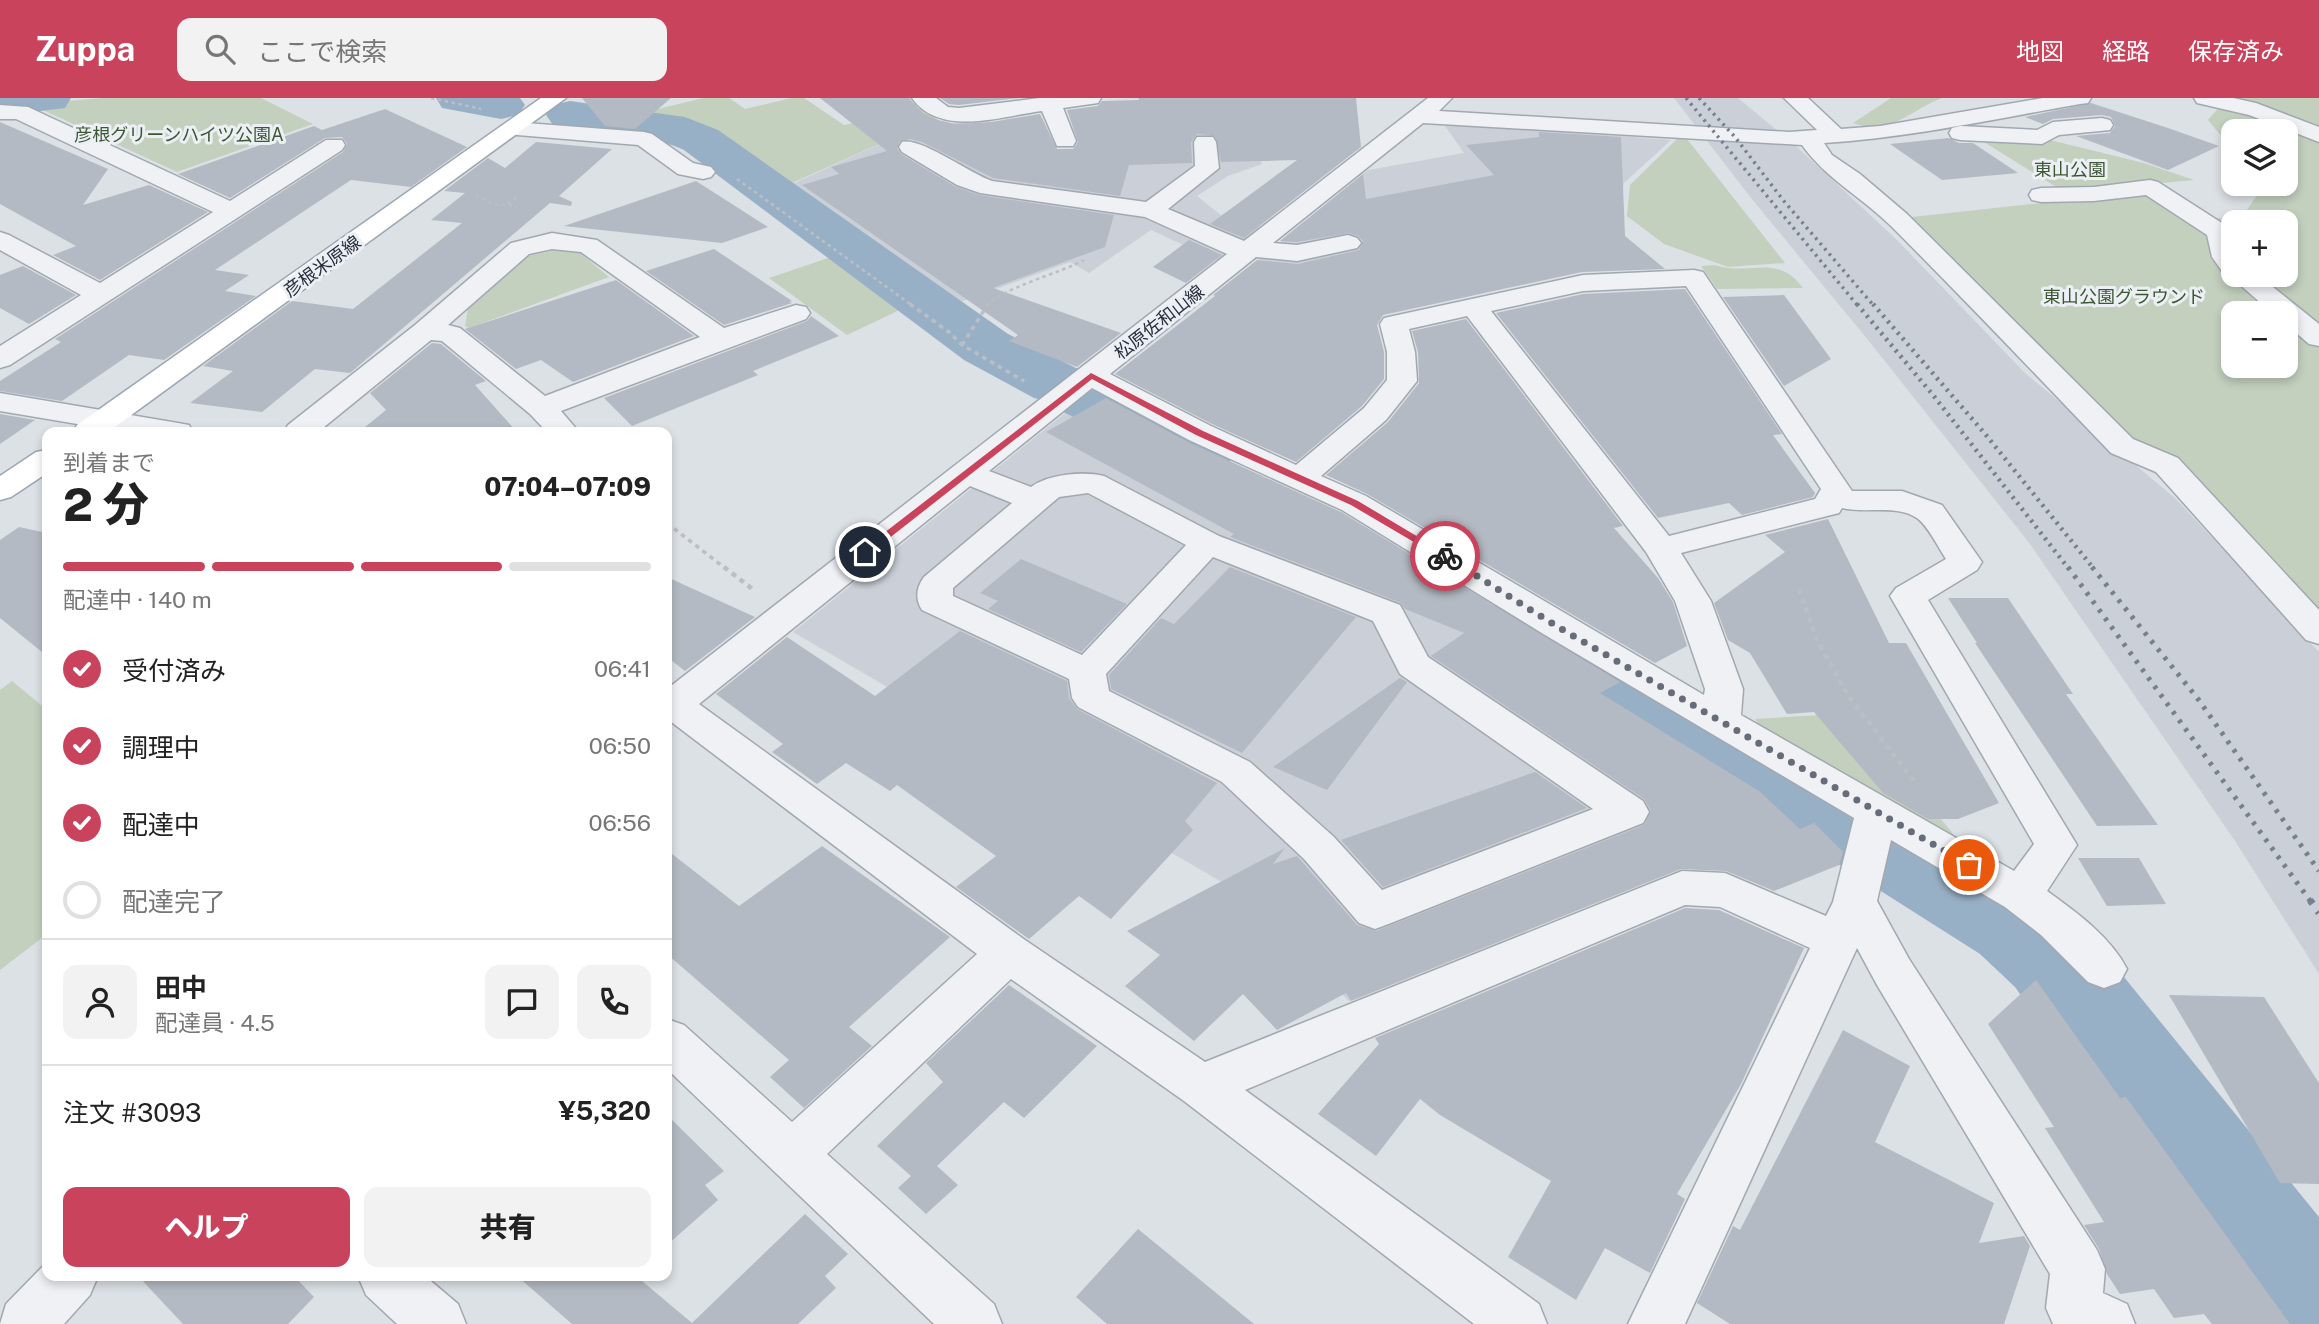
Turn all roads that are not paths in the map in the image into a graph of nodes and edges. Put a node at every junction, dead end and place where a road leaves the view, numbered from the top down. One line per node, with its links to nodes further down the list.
1 (555, 98): 12 (main road, 彦根米原線)
2 (923, 98): 7 (street)
3 (1088, 98): 7 (street)
4 (1795, 98): 15 (street)
5 (2080, 98): 11 (street)
6 (2205, 98): 13 (street)
7 (1050, 103): 17 (street)
8 (1430, 107): 16 (street); 24 (street, 松原佐和山線)
9 (0, 112): 27 (street)
10 (2102, 125): 14 (street)
11 (1910, 128): 14 (street); 15 (street)
12 (513, 129): 22 (street); 43 (main road, 彦根米原線)
13 (2319, 135)
14 (2045, 136): 21 (street)
15 (1838, 138): 16 (street)
16 (1809, 139): 54 (street)
17 (1065, 141)
18 (1205, 142): 26 (street)
19 (334, 145): 27 (street)
20 (910, 147): 26 (street)
21 (2094, 149)
22 (703, 172)
23 (1362, 191): 24 (street)
24 (1323, 193): 31 (street, 松原佐和山線)
25 (2041, 195): 29 (street)
26 (1151, 209): 31 (street)
27 (231, 211): 33 (street)
28 (0, 240): 33 (street)
29 (2221, 240)
30 (1348, 243): 31 (street)
31 (1251, 249): 40 (street, 松原佐和山線)
32 (2257, 287): 37 (street)
33 (101, 295): 39 (street)
34 (1474, 307): 48 (street); 50 (street); 53 (street)
35 (796, 313): 38 (street)
36 (425, 331): 38 (street); 42 (street); 44 (street)
37 (2319, 338)
38 (721, 339): 42 (street)
39 (0, 359)
40 (1091, 376): 47 (street, 松原佐和山線); 48 (street)
41 (0, 402): 43 (street)
42 (541, 408): 45 (street)
43 (97, 427)
44 (305, 427)
45 (559, 427)
46 (42, 462): 49 (main road)
47 (965, 473): 51 (street); 56 (street, 松原佐和山線)
48 (1300, 478): 58 (street)
49 (0, 490)
50 (1833, 496): 53 (street); 60 (street)
51 (1035, 499): 52 (street); 55 (street)
52 (1207, 543): 55 (street); 55 (street)
53 (1661, 548): 58 (street)
54 (2319, 632)
55 (1087, 672)
56 (672, 705)
57 (672, 708): 62 (street)
58 (1721, 720): 59 (street)
59 (1873, 829): 60 (street); 61 (street)
60 (2020, 895): 63 (street)
61 (1847, 921): 65 (street); 70 (street); 74 (street)
62 (1009, 953): 65 (street); 66 (street)
63 (2104, 969)
64 (672, 1044): 66 (street)
65 (1201, 1086): 73 (street)
66 (790, 1156): 69 (street)
67 (66, 1281): 71 (street)
68 (391, 1281): 72 (street)
69 (967, 1304)
70 (2083, 1319)
71 (26, 1324)
72 (438, 1324)
73 (1519, 1324)
74 (1656, 1324)

